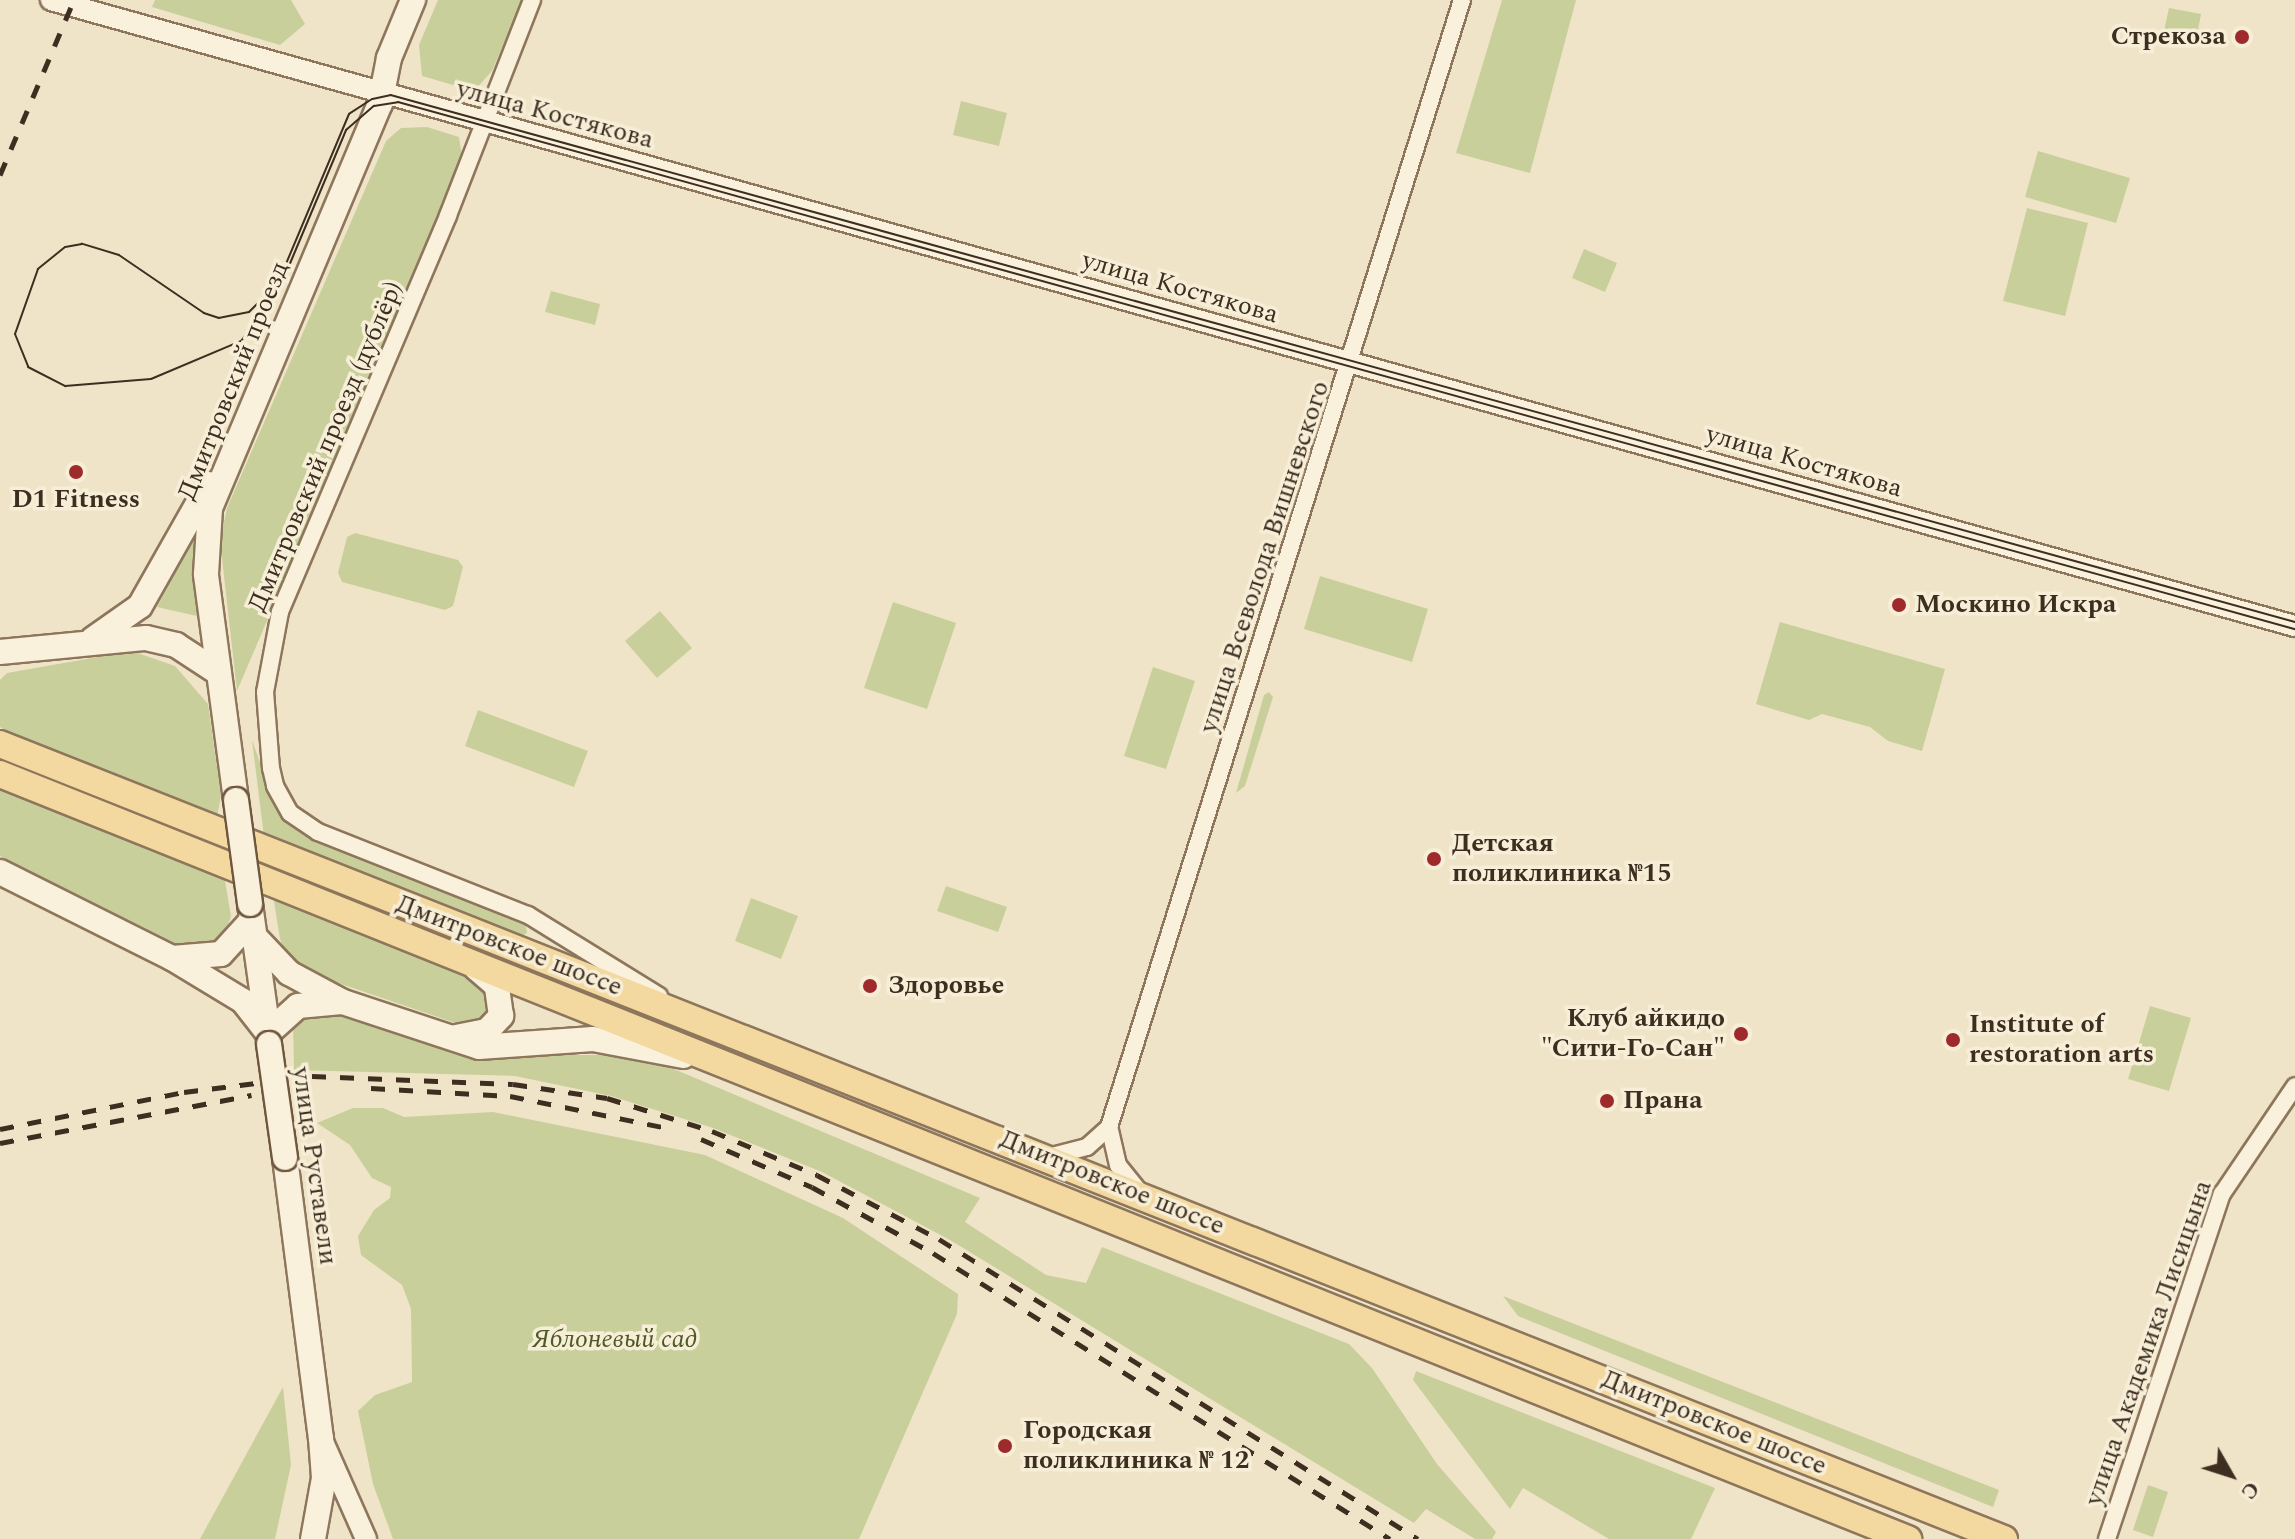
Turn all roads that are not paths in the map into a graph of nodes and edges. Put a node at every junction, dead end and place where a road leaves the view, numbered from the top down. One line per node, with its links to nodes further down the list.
1 (51, 0): 5 (street, улица Костякова)
2 (413, 0): 5 (main road, Дмитровский проезд)
3 (532, 0): 6 (street, Дмитровский проезд (дублёр))
4 (1462, 0): 7 (street, улица Всеволода Вишневского)
5 (382, 95): 6 (street, улица Костякова); 8 (main road, Дмитровский проезд)
6 (484, 122): 7 (street, улица Костякова); 23 (street, Дмитровский проезд (дублёр))
7 (1352, 363): 9 (street, улица Костякова); 28 (street, улица Всеволода Вишневского)
8 (232, 448): 10 (main road); 14 (main road, Дмитровский проезд)
9 (2295, 626)
10 (93, 639): 11 (main road); 14 (main road)
11 (47, 646): 12 (main road); 13 (main road)
12 (0, 652)
13 (0, 669)
14 (219, 673): 17 (main road, Дмитровский проезд)
15 (5, 744): 23 (main road, Дмитровское шоссе)
16 (3, 776): 20 (main road, Дмитровское шоссе)
17 (236, 800): 19 (main road, улица Руставели, bridge)
18 (0, 872): 21 (main road)
19 (252, 920): 21 (main road); 22 (main road); 24 (main road, улица Руставели)
20 (449, 953): 25 (main road); 26 (main road, Дмитровское шоссе)
21 (172, 958): 24 (main road)
22 (343, 1002): 24 (main road); 25 (main road)
23 (689, 1017): 29 (main road, Дмитровское шоссе)
24 (268, 1038): 32 (main road, улица Руставели, bridge)
25 (454, 1038): 26 (main road)
26 (714, 1062): 31 (main road, Дмитровское шоссе)
27 (2295, 1086): 37 (street, улица Академика Лисицына)
28 (1109, 1127): 29 (street); 30 (street)
29 (1047, 1157): 30 (main road, Дмитровское шоссе)
30 (1133, 1191): 31 (street); 36 (main road, Дмитровское шоссе)
31 (1110, 1220): 35 (main road, Дмитровское шоссе)
32 (321, 1438): 33 (main road, улица Руставели); 34 (street)
33 (313, 1539)
34 (366, 1539)
35 (1908, 1539)
36 (2004, 1539)
37 (2107, 1539)

